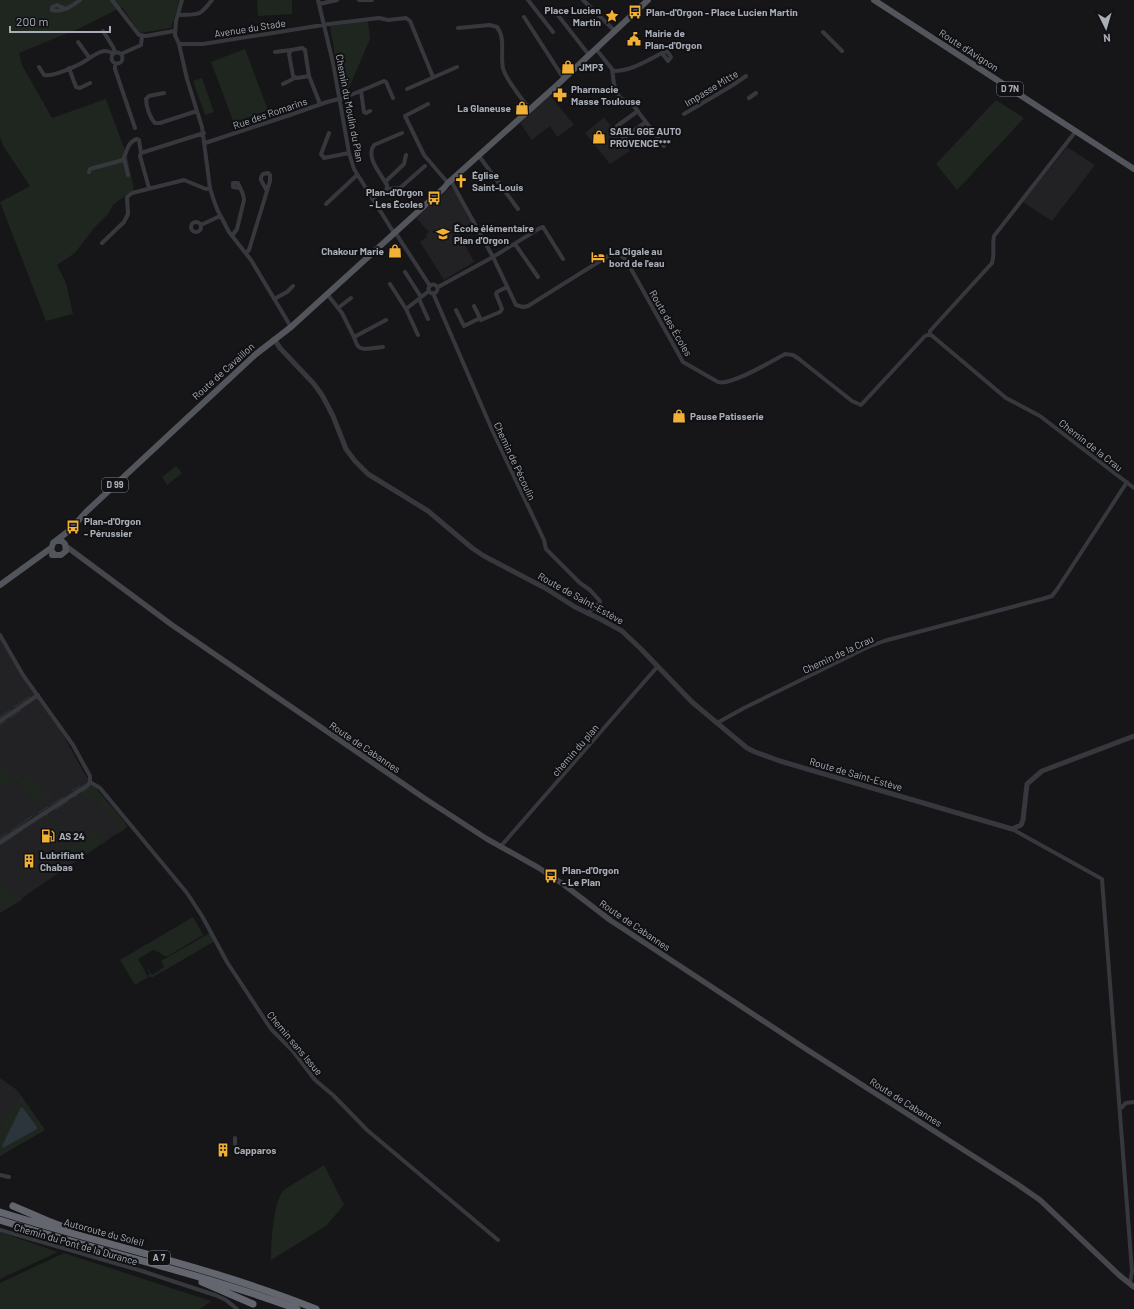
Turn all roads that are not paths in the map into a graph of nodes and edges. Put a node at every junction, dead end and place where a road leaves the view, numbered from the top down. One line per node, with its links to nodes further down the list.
1 (80, 0): 14 (street)
2 (112, 0): 25 (street)
3 (182, 0): 16 (street)
4 (212, 0): 12 (street)
5 (337, 0): 13 (street)
6 (359, 0): 7 (street)
7 (372, 0)
8 (528, 0): 23 (street)
9 (583, 0): 22 (street)
10 (648, 0): 22 (main road, Route de Cavaillon / D 99)
11 (874, 0): 65 (main road, Route d'Avignon / D 7N)
12 (209, 2): 16 (street)
13 (319, 2): 18 (street, Chemin du Moulin du Plan)
14 (66, 9)
15 (557, 14): 35 (street)
16 (178, 15): 21 (street)
17 (524, 16): 45 (street)
18 (324, 25): 27 (street, Avenue du Stade); 43 (street, Avenue du Stade); 55 (street, Chemin du Moulin du Plan)
19 (458, 28): 58 (street)
20 (102, 31): 33 (street)
21 (174, 31): 25 (street); 27 (street)
22 (615, 31): 28 (main road, Route de Cavaillon / D 99)
23 (553, 32)
24 (823, 32): 30 (street)
25 (142, 36): 34 (street)
26 (78, 42): 36 (street)
27 (179, 44): 59 (street)
28 (596, 49): 35 (main road, Route de Cavaillon / D 99); 41 (street)
29 (291, 50): 31 (street); 42 (street); 44 (street)
30 (842, 51)
31 (275, 52)
32 (662, 53): 41 (street)
33 (114, 54): 34 (street); 36 (street); 37 (street)
34 (121, 54): 37 (street)
35 (589, 55): 45 (main road, Route de Cavaillon / D 99)
36 (89, 57): 40 (street)
37 (115, 62): 64 (street)
38 (457, 66): 43 (street)
39 (39, 67): 40 (street)
40 (69, 68): 46 (street)
41 (613, 71): 61 (street)
42 (309, 76): 44 (street); 56 (street)
43 (433, 77): 48 (street)
44 (295, 78): 47 (street)
45 (564, 79): 58 (main road, Route de Cavaillon / D 99)
46 (90, 83)
47 (283, 84)
48 (407, 89)
49 (360, 91): 53 (street, Rue des Romarins); 55 (street, Rue des Romarins); 60 (street)
50 (164, 93): 59 (street)
51 (756, 93): 54 (street)
52 (720, 95): 62 (street, Impasse Mitte)
53 (393, 98)
54 (749, 98)
55 (339, 99): 56 (street, Rue des Romarins); 72 (street, Chemin du Moulin du Plan)
56 (320, 104): 69 (street, Rue des Romarins)
57 (428, 104): 82 (street, Route des Écoles)
58 (530, 110): 74 (main road, Route de Cavaillon / D 99)
59 (197, 111): 66 (street)
60 (370, 111)
61 (638, 111): 63 (street); 63 (street)
62 (684, 114)
63 (646, 122): 70 (street)
64 (135, 128)
65 (1076, 131): 77 (main road, Route d'Avignon / D 7N); 121 (street)
66 (204, 133): 69 (street); 71 (street)
67 (329, 133): 72 (street)
68 (402, 133): 81 (street)
69 (205, 143): 84 (street)
70 (664, 146)
71 (141, 153): 75 (street); 83 (street)
72 (349, 154): 80 (street, Chemin du Moulin du Plan)
73 (406, 155): 81 (street)
74 (479, 156): 82 (main road, Route de Cavaillon / D 99); 90 (street)
75 (124, 157): 78 (street); 79 (street)
76 (425, 166): 86 (street)
77 (1134, 169)
78 (88, 172)
79 (128, 176)
80 (357, 176): 88 (street, Chemin du Moulin du Plan); 89 (street)
81 (385, 182): 86 (street)
82 (449, 182): 93 (main road, Route de Cavaillon / D 99); 98 (street, Route des Écoles)
83 (149, 188): 84 (street); 95 (street)
84 (210, 188): 91 (street)
85 (240, 188): 94 (street)
86 (387, 189): 88 (street)
87 (267, 191): 97 (street)
88 (372, 199): 93 (street, Chemin du Moulin du Plan)
89 (326, 204)
90 (518, 209)
91 (220, 216): 92 (street); 94 (street)
92 (201, 225)
93 (394, 233): 104 (street); 108 (main road, Route de Cavaillon / D 99)
94 (232, 236): 97 (street)
95 (102, 243)
96 (515, 244): 98 (street); 99 (street); 101 (street)
97 (246, 253): 110 (street)
98 (493, 257): 105 (street); 106 (street, Route des Écoles)
99 (563, 259)
100 (405, 272): 112 (street)
101 (538, 277)
102 (390, 284): 115 (street)
103 (293, 286): 110 (street)
104 (430, 286): 105 (street); 107 (street)
105 (438, 287): 109 (street)
106 (507, 288): 117 (street); 121 (street, Route des Écoles)
107 (429, 291): 109 (street); 112 (street)
108 (328, 294): 114 (street); 120 (main road, Route de Cavaillon / D 99)
109 (434, 294): 137 (street, Chemin de Pécoulin)
110 (274, 298): 120 (street)
111 (351, 298): 114 (street)
112 (420, 298): 115 (street); 118 (street)
113 (474, 306): 117 (street)
114 (338, 308): 123 (street)
115 (406, 309): 122 (street)
116 (456, 310): 117 (street)
117 (480, 318)
118 (428, 319)
119 (386, 320): 123 (street)
120 (291, 327): 124 (main road, Route de Cavaillon / D 99)
121 (930, 334): 126 (street, Chemin de la Crau)
122 (418, 335)
123 (354, 337): 125 (street)
124 (274, 339): 128 (main road, Route de Cavaillon / D 99); 137 (street, Route de Saint-Estève)
125 (383, 347)
126 (1127, 482): 127 (street); 142 (street, Chemin de la Crau)
127 (1134, 488)
128 (70, 530): 129 (main road, Route de Cavaillon / D 99); 130 (main road, Route de Cavaillon / D 99)
129 (58, 540): 130 (main road); 131 (main road)
130 (66, 545): 132 (main road); 134 (main road, Route de Cabannes)
131 (51, 548): 133 (main road); 135 (main road)
132 (64, 554): 133 (main road); 134 (main road, Route de Cabannes)
133 (55, 555): 135 (main road)
134 (82, 558): 147 (main road, Route de Cabannes)
135 (37, 559): 136 (main road)
136 (1, 584)
137 (588, 614): 139 (street, Route de Saint-Estève)
138 (0, 635): 140 (street)
139 (658, 666): 142 (street, Route de Saint-Estève); 147 (street, chemin du plan)
140 (38, 695): 141 (street); 144 (street)
141 (0, 721)
142 (717, 723): 145 (street, Route de Saint-Estève)
143 (1134, 736): 145 (street)
144 (90, 782): 146 (street); 158 (street, Chemin sans Issue)
145 (1012, 829): 149 (street)
146 (0, 842)
147 (502, 845): 161 (main road, Route de Cabannes)
148 (1134, 1102): 149 (street)
149 (1120, 1109): 161 (street)
150 (235, 1138): 151 (street)
151 (235, 1144)
152 (0, 1175): 153 (street)
153 (9, 1177)
154 (13, 1206): 159 (highway)
155 (0, 1212): 159 (highway, Autoroute du Soleil / A 7)
156 (0, 1220): 160 (highway, Autoroute du Soleil / A 7)
157 (0, 1230): 163 (street, Chemin du Pont de la Durance)
158 (498, 1240)
159 (114, 1246): 165 (highway, Autoroute du Soleil / A 7)
160 (184, 1273): 162 (highway); 164 (highway, Autoroute du Soleil / A 7)
161 (1132, 1285)
162 (253, 1304)
163 (237, 1309)
164 (297, 1309)
165 (316, 1309)

